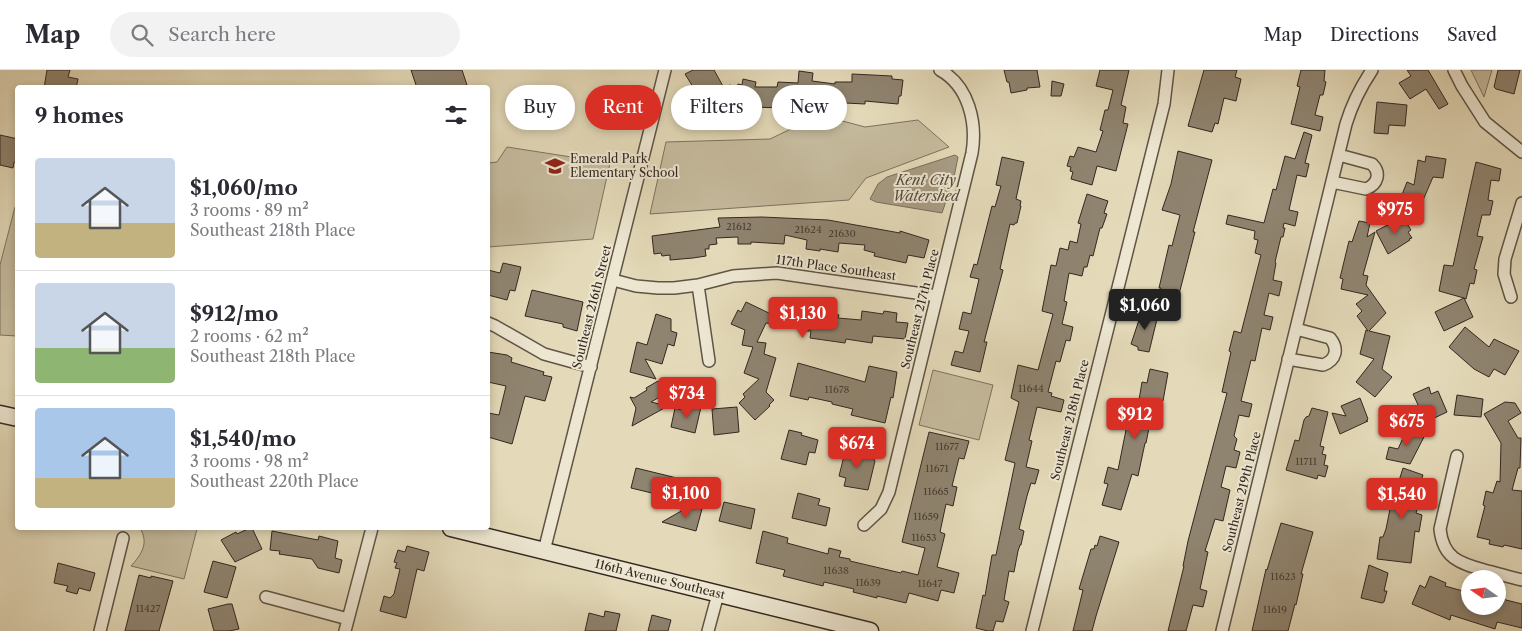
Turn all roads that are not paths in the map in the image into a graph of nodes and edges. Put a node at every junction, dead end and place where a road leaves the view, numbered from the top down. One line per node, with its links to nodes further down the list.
1 (665, 70): 10 (street, Southeast 216th Street)
2 (940, 70): 12 (street, Southeast 217th Place)
3 (1168, 70): 35 (street, Southeast 218th Place)
4 (1372, 70): 7 (street, Southeast 219th Place)
5 (1454, 70): 6 (street)
6 (1522, 152)
7 (1338, 154): 8 (street, Southeast 219th Place); 8 (street)
8 (1332, 182): 15 (street, Southeast 219th Place)
9 (1522, 203): 13 (street)
10 (613, 280): 11 (street, 117th Place Southeast); 18 (street, Southeast 216th Street)
11 (698, 285): 12 (street, 117th Place Southeast); 17 (street)
12 (937, 296): 22 (street, Southeast 217th Place)
13 (1511, 298)
14 (490, 324): 18 (street)
15 (1296, 329): 16 (street, Southeast 219th Place); 16 (street)
16 (1288, 359): 36 (street, Southeast 219th Place)
17 (709, 361)
18 (591, 367): 26 (street, Southeast 216th Street)
19 (0, 414): 20 (main road)
20 (15, 417)
21 (1457, 456): 27 (street)
22 (864, 525)
23 (371, 530): 30 (street)
24 (459, 530): 26 (main road, 116th Avenue Southeast)
25 (123, 538): 31 (street)
26 (544, 550): 28 (main road, 116th Avenue Southeast)
27 (1522, 580)
28 (718, 594): 33 (street); 34 (main road, 116th Avenue Southeast)
29 (266, 597): 30 (street)
30 (348, 619): 32 (street)
31 (100, 631)
32 (345, 631)
33 (708, 631)
34 (870, 631)
35 (1032, 631)
36 (1222, 631)

